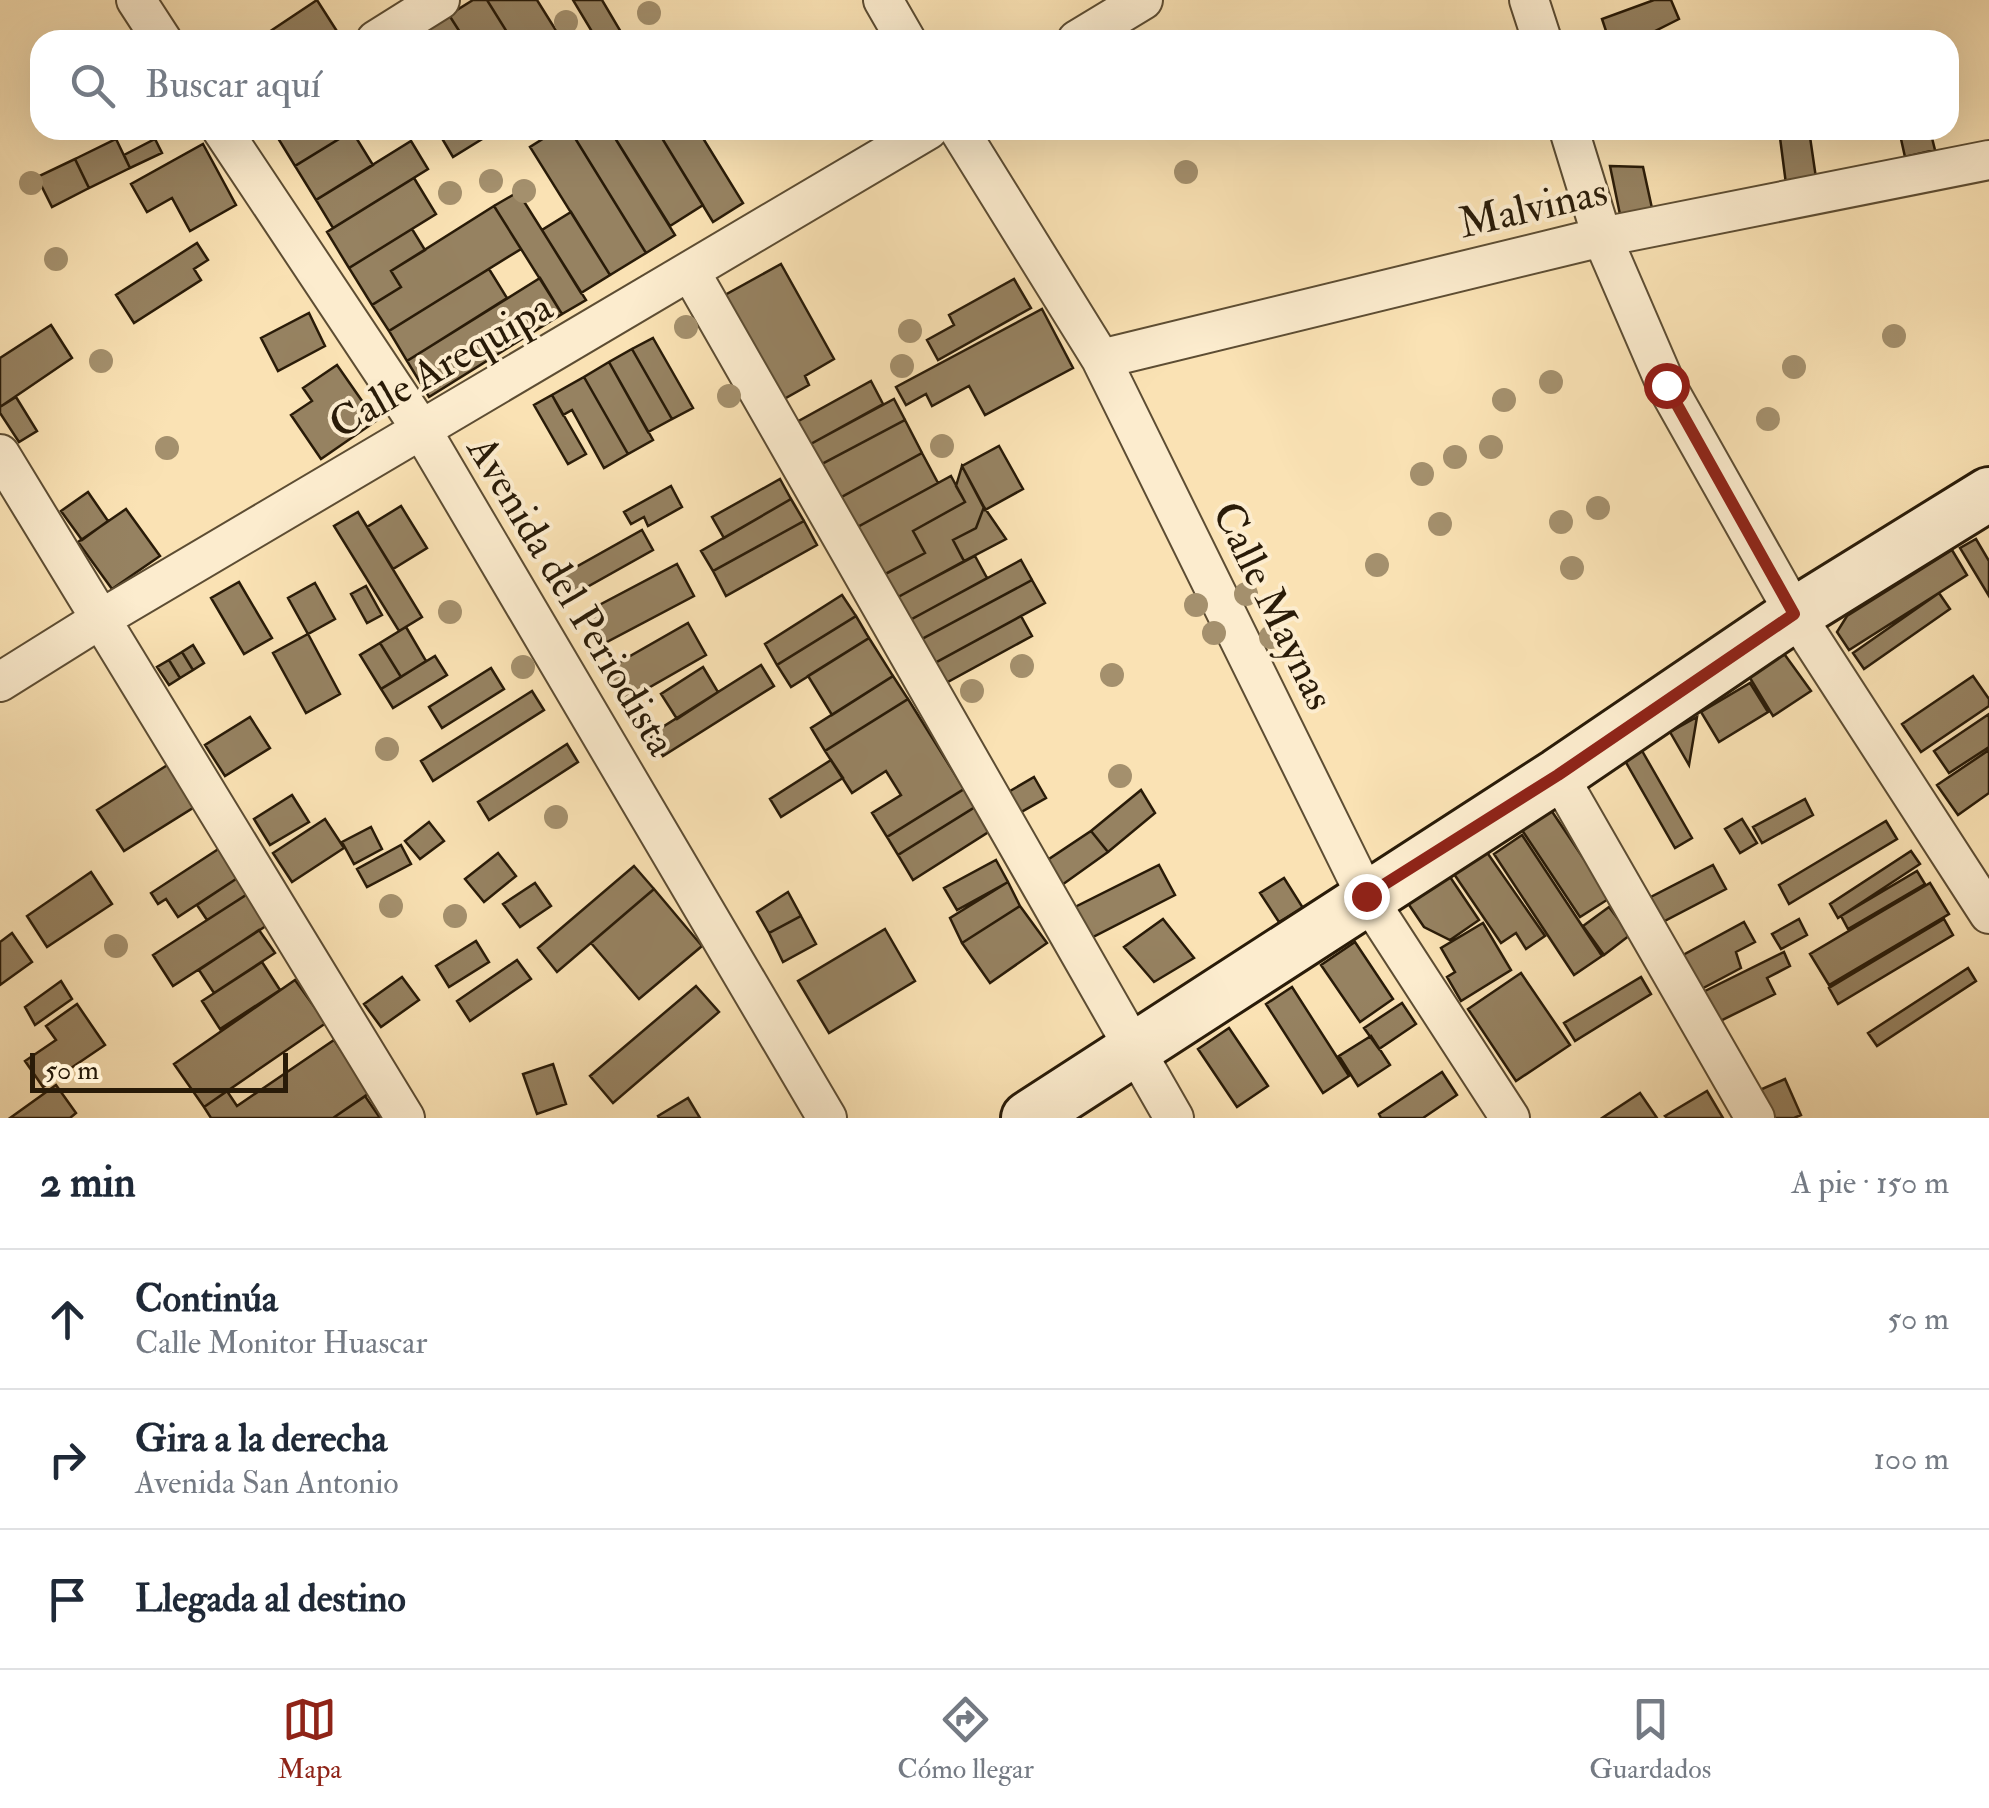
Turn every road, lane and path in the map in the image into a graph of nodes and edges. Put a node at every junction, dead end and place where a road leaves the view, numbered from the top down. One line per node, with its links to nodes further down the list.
1 (136, 0): 6 (street)
2 (440, 0): 7 (street)
3 (883, 0): 8 (street)
4 (1143, 0): 9 (street)
5 (1529, 0): 10 (street)
6 (156, 30)
7 (392, 30)
8 (900, 30)
9 (1094, 30)
10 (1539, 30)
11 (231, 140): 19 (street, Avenida del Periodista)
12 (911, 140): 17 (street, Calle Arequipa)
13 (965, 140): 18 (street, Calle Maynas)
14 (1573, 140): 16 (street)
15 (1989, 160): 16 (street, Malvinas)
16 (1602, 237): 18 (street, Malvinas); 22 (street)
17 (691, 273): 19 (street, Calle Arequipa); 28 (street)
18 (1100, 359): 26 (street, Calle Maynas)
19 (421, 429): 23 (street, Calle Arequipa); 30 (street, Avenida del Periodista)
20 (0, 454): 23 (street)
21 (1989, 494): 22 (main road)
22 (1794, 614): 25 (main road); 27 (street)
23 (99, 620): 24 (street, Calle Arequipa); 29 (street)
24 (0, 682)
25 (1558, 775): 26 (main road); 34 (street)
26 (1366, 896): 28 (main road); 33 (street, Calle Maynas)
27 (1989, 914)
28 (1134, 1052): 31 (main road); 32 (street)
29 (405, 1118)
30 (827, 1118)
31 (1028, 1118)
32 (1174, 1118)
33 (1510, 1118)
34 (1755, 1118)

